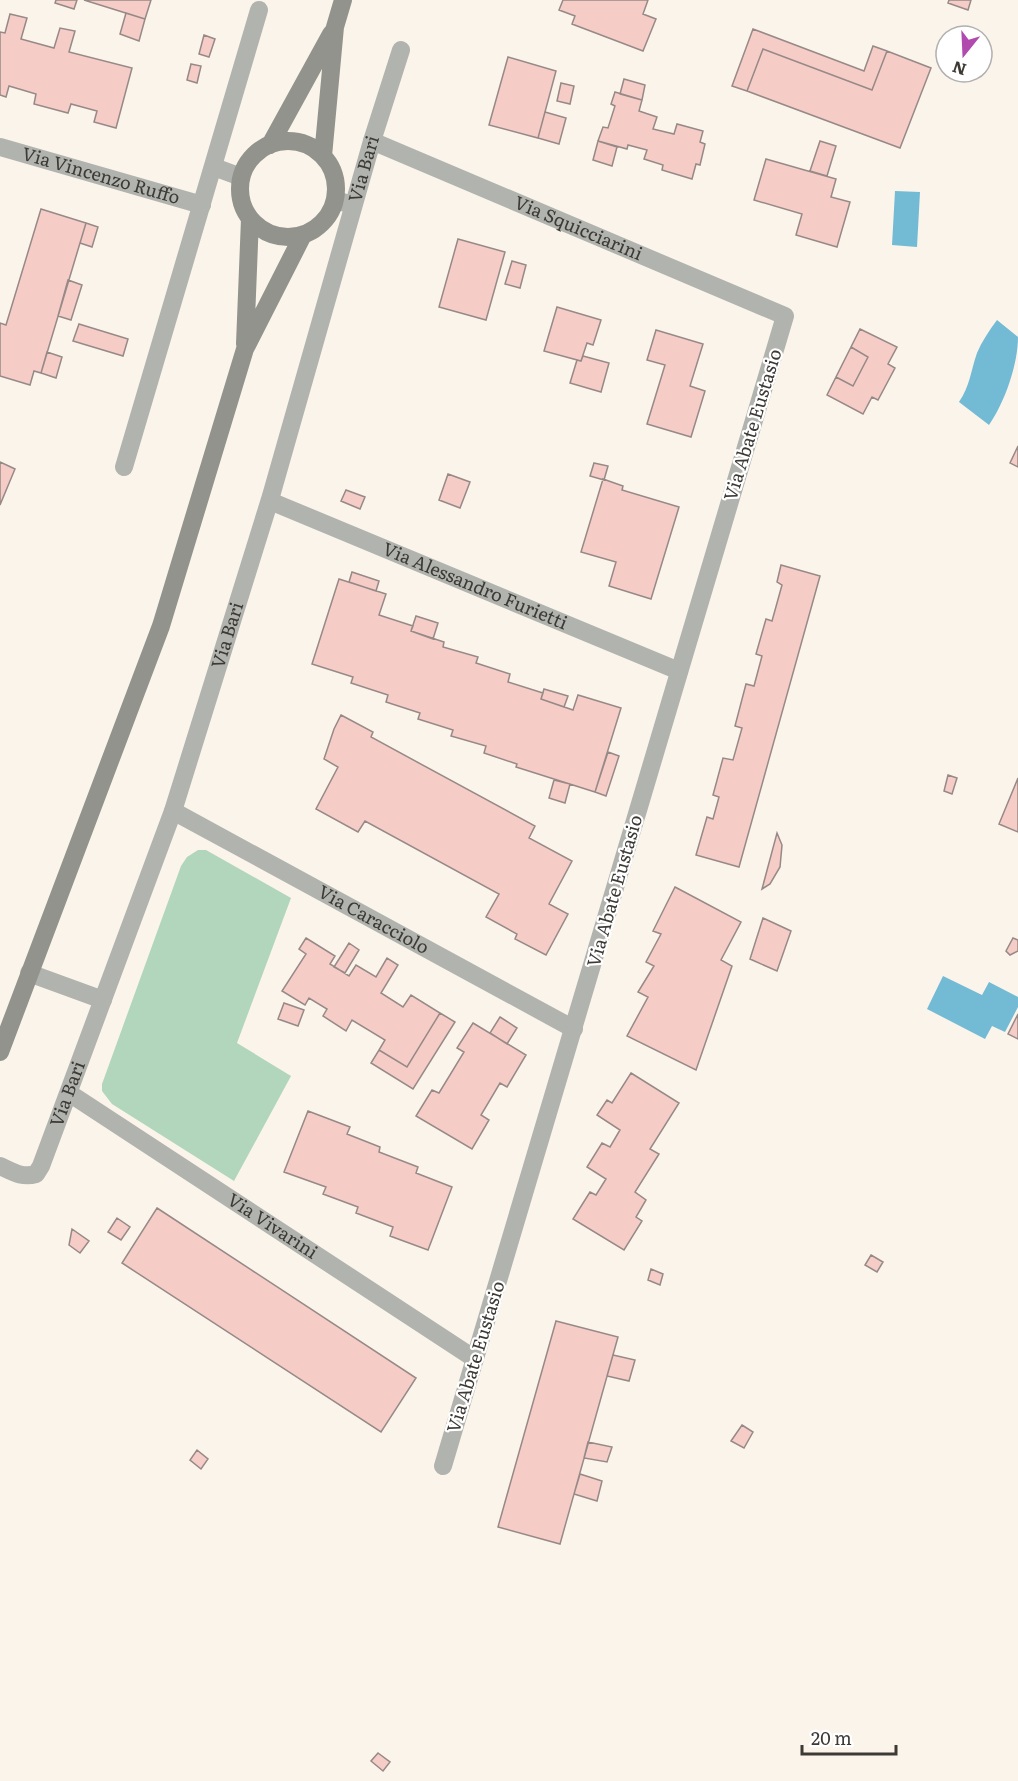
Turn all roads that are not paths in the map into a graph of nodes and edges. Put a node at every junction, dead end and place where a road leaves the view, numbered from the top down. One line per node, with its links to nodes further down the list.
1 (344, 0): 3 (main road)
2 (259, 10): 9 (street)
3 (335, 27): 6 (main road); 8 (main road)
4 (401, 50): 5 (street, Via Bari)
5 (372, 141): 13 (street, Via Bari); 16 (street, Via Squicciarini)
6 (270, 145): 8 (main road); 10 (main road)
7 (0, 147): 12 (street, Via Vincenzo Ruffo)
8 (322, 156): 11 (main road, Via Bari)
9 (214, 167): 10 (street); 12 (street)
10 (241, 177): 14 (main road, Via Bari)
11 (334, 200): 13 (street); 15 (main road, Via Bari)
12 (202, 205): 18 (street)
13 (353, 206): 19 (street, Via Bari)
14 (250, 219): 15 (main road); 17 (main road, Via Bari)
15 (303, 235): 17 (main road, Via Bari)
16 (785, 316): 20 (street, Via Abate Eustasio)
17 (244, 349): 22 (main road, Via Bari)
18 (124, 467)
19 (270, 501): 20 (street, Via Alessandro Furietti); 21 (street, Via Bari)
20 (679, 671): 24 (street, Via Abate Eustasio)
21 (173, 811): 23 (street, Via Bari); 24 (street, Via Caracciolo)
22 (29, 973): 23 (street); 25 (main road, Via Bari)
23 (103, 1000): 26 (street, Via Bari)
24 (574, 1029): 28 (street, Via Abate Eustasio)
25 (0, 1052)
26 (69, 1093): 27 (street, Via Bari); 28 (street, Via Vivarini)
27 (0, 1166)
28 (475, 1359): 29 (street, Via Abate Eustasio)
29 (443, 1466)

